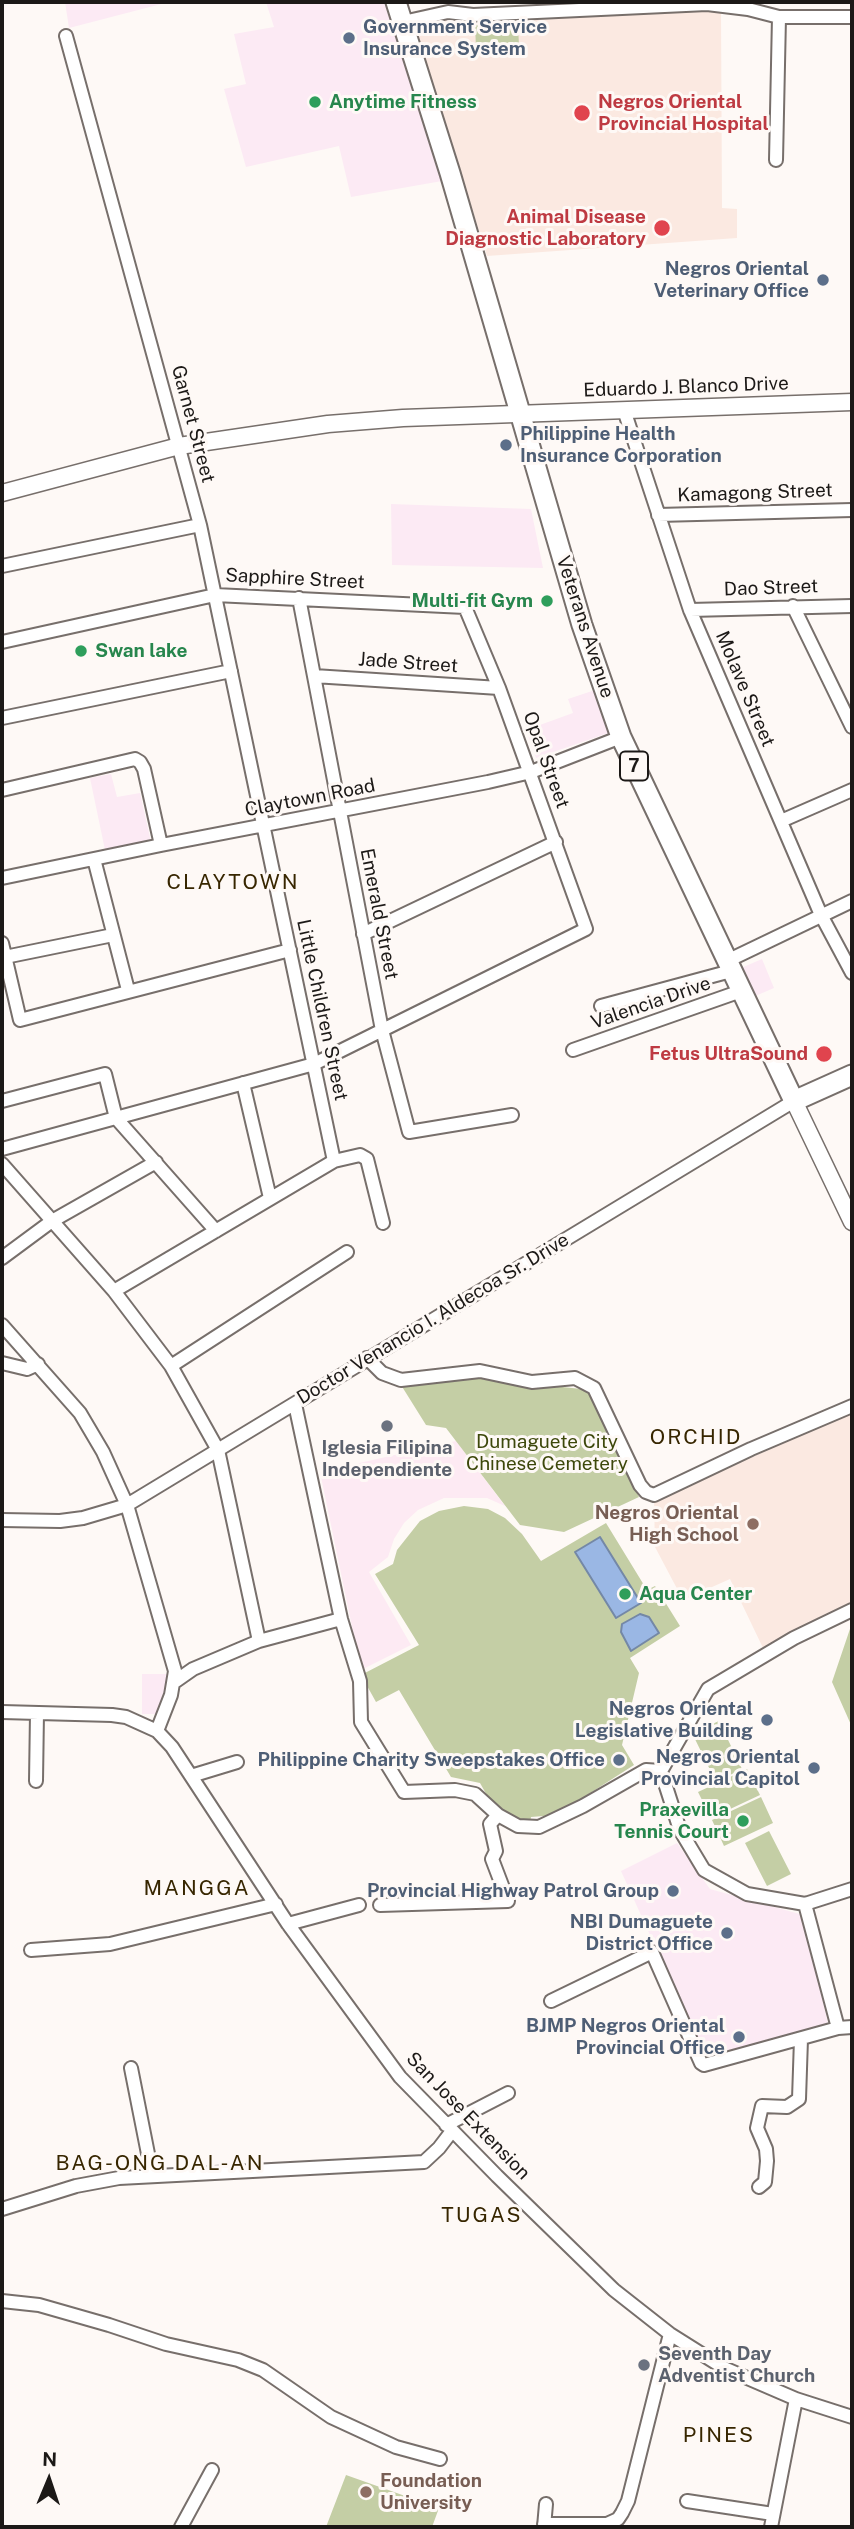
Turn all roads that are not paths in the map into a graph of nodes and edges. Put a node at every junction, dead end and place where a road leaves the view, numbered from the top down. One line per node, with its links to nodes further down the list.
1 (396, 2): 6 (highway, Veterans Avenue / 7)
2 (806, 2): 4 (street)
3 (779, 17): 4 (street); 6 (street); 8 (street)
4 (805, 17): 5 (street)
5 (852, 17)
6 (403, 22): 11 (highway, Veterans Avenue / 7)
7 (66, 36): 12 (street, Garnet Street)
8 (775, 160)
9 (852, 402): 10 (main road, Eduardo J. Blanco Drive)
10 (624, 410): 11 (main road, Eduardo J. Blanco Drive); 15 (street, Molave Street)
11 (521, 413): 12 (main road, Eduardo J. Blanco Drive); 30 (highway, Veterans Avenue / 7)
12 (179, 446): 13 (main road, Eduardo J. Blanco Drive); 16 (street, Garnet Street)
13 (2, 493)
14 (852, 510): 15 (street, Kamagong Street)
15 (658, 515): 23 (street, Molave Street)
16 (200, 525): 17 (street); 18 (street, Garnet Street)
17 (2, 566)
18 (215, 594): 19 (street, Sapphire Street); 24 (street, Sapphire Street); 25 (street, Garnet Street)
19 (299, 598): 22 (street, Sapphire Street); 26 (street, Emerald Street)
20 (793, 606): 21 (street, Dao Street); 23 (street, Dao Street); 29 (street)
21 (852, 606)
22 (465, 607): 27 (street, Opal Street)
23 (690, 610): 35 (street, Molave Street)
24 (2, 642)
25 (231, 671): 28 (street); 36 (street, Garnet Street)
26 (314, 676): 27 (street, Jade Street); 34 (street, Emerald Street)
27 (499, 688): 31 (street, Opal Street)
28 (2, 718)
29 (852, 727)
30 (621, 737): 31 (street, Claytown Road); 48 (highway, Veterans Avenue / 7)
31 (531, 772): 34 (street, Claytown Road); 37 (street, Opal Street)
32 (2, 790): 38 (street)
33 (852, 790): 35 (street)
34 (339, 813): 36 (street, Claytown Road); 44 (street, Emerald Street)
35 (781, 821): 42 (street, Molave Street)
36 (265, 827): 38 (street, Claytown Road); 46 (street, Little Children Street)
37 (556, 842): 44 (street); 53 (street, Opal Street)
38 (161, 845): 39 (street, Claytown Road)
39 (94, 859): 40 (street, Claytown Road); 43 (street)
40 (2, 878)
41 (852, 901): 42 (street)
42 (821, 915): 48 (street); 49 (street, Molave Street)
43 (113, 934): 47 (street); 50 (street)
44 (363, 934): 53 (street, Emerald Street)
45 (2, 943): 47 (street)
46 (290, 950): 50 (street); 55 (street, Little Children Street)
47 (5, 957): 50 (street)
48 (729, 966): 51 (highway, Veterans Avenue / 7); 52 (street)
49 (852, 974)
50 (128, 990)
51 (741, 991): 54 (street, Valencia Drive); 59 (highway, Veterans Avenue / 7)
52 (601, 1006)
53 (382, 1030): 55 (street); 60 (street, Emerald Street)
54 (573, 1050)
55 (314, 1064): 57 (street); 63 (street, Little Children Street)
56 (852, 1075): 59 (highway, Doctor Venancio I. Aldecoa Sr. Drive)
57 (243, 1083): 61 (street); 66 (street)
58 (2, 1101): 61 (street)
59 (794, 1101): 68 (main road, Veterans Avenue / 7); 75 (street, Doctor Venancio I. Aldecoa Sr. Drive)
60 (512, 1115)
61 (116, 1118): 62 (street); 64 (street)
62 (2, 1149)
63 (334, 1161): 66 (street); 69 (street)
64 (156, 1162): 67 (street); 70 (street)
65 (2, 1164): 67 (street)
66 (270, 1199): 70 (street)
67 (52, 1221): 72 (street); 73 (street)
68 (852, 1222)
69 (383, 1223)
70 (216, 1231): 73 (street)
71 (347, 1252): 78 (street)
72 (2, 1258)
73 (114, 1291): 78 (street)
74 (2, 1325): 77 (street)
75 (367, 1358): 79 (street, Doctor Venancio I. Aldecoa Sr. Drive); 80 (street)
76 (2, 1363): 77 (street)
77 (38, 1364): 82 (street)
78 (171, 1366): 81 (street)
79 (295, 1404): 81 (street, Doctor Venancio I. Aldecoa Sr. Drive); 85 (street)
80 (852, 1406)
81 (218, 1450): 82 (street, Doctor Venancio I. Aldecoa Sr. Drive); 86 (street)
82 (128, 1505): 83 (street, Doctor Venancio I. Aldecoa Sr. Drive); 87 (street)
83 (2, 1520)
84 (852, 1610): 92 (street)
85 (341, 1619): 86 (street); 95 (street)
86 (259, 1641): 87 (street)
87 (173, 1683): 90 (street)
88 (2, 1712): 89 (street)
89 (37, 1713): 90 (street); 94 (street)
90 (157, 1731): 93 (street, San Jose Extension)
91 (237, 1762): 93 (street)
92 (661, 1771): 95 (street); 98 (street)
93 (191, 1776): 97 (street, San Jose Extension)
94 (36, 1782)
95 (498, 1815): 100 (street)
96 (852, 1889): 98 (street)
97 (276, 1904): 101 (street, San Jose Extension); 102 (street)
98 (805, 1904): 105 (street)
99 (359, 1905): 101 (street)
100 (380, 1905)
101 (288, 1924): 109 (street, San Jose Extension)
102 (31, 1950)
103 (551, 2001): 106 (street)
104 (852, 2027): 105 (street)
105 (838, 2028): 106 (street)
106 (801, 2039): 111 (street)
107 (131, 2068): 110 (street)
108 (508, 2093): 109 (street)
109 (449, 2128): 110 (street); 114 (street, San Jose Extension)
110 (152, 2174): 112 (street)
111 (758, 2187)
112 (2, 2209)
113 (2, 2301): 117 (street)
114 (670, 2334): 115 (street, San Jose Extension); 122 (street)
115 (796, 2399): 116 (street, San Jose Extension); 121 (street)
116 (852, 2417)
117 (440, 2459)
118 (212, 2470): 123 (street)
119 (687, 2501): 121 (street)
120 (546, 2504): 122 (street)
121 (771, 2521)
122 (544, 2526)
123 (181, 2527)

